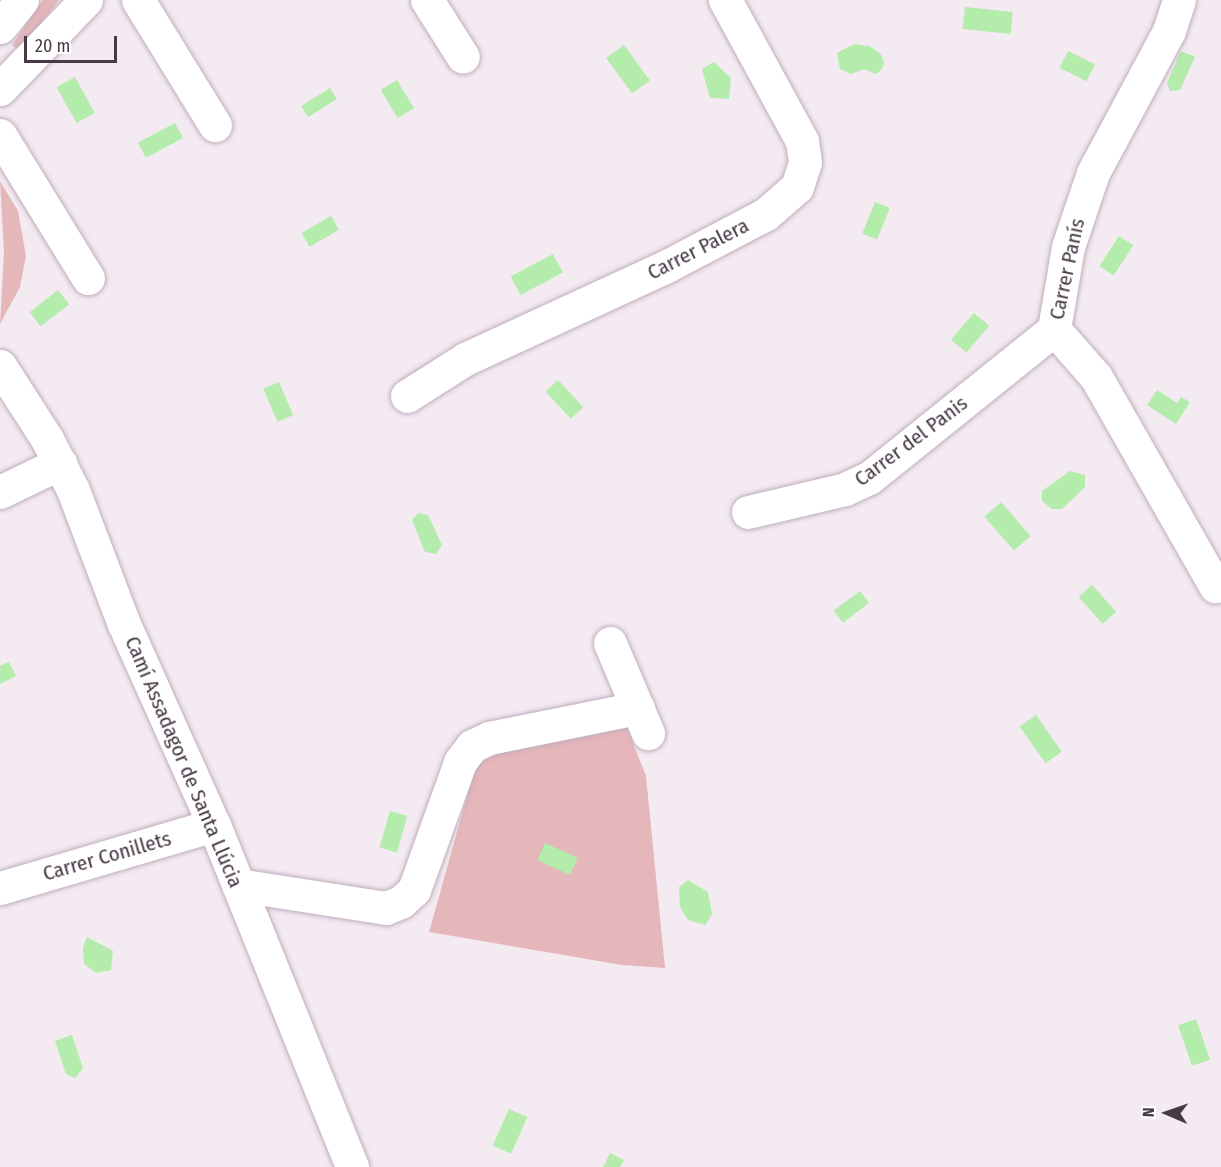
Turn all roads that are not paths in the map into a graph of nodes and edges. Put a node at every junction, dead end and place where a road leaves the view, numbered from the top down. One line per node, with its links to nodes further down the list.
1 (21, 0): 7 (street)
2 (86, 0): 9 (street)
3 (138, 0): 10 (street)
4 (427, 0): 8 (street)
5 (725, 0): 15 (street, Carrer Palera)
6 (1179, 0): 13 (street, Carrer Panís)
7 (0, 27)
8 (463, 57)
9 (0, 89)
10 (215, 125)
11 (0, 135): 12 (street)
12 (88, 278)
13 (1054, 329): 18 (street, Carrer del Panis); 19 (street, Carrer Panís)
14 (0, 366): 16 (street, Camí Assadagor de Santa Llúcia)
15 (407, 396)
16 (60, 463): 17 (street); 21 (street, Camí Assadagor de Santa Llúcia)
17 (0, 492)
18 (748, 512)
19 (1215, 586)
20 (610, 643): 22 (street)
21 (214, 825): 22 (street, Camí Assadagor de Santa Llúcia); 23 (street, Carrer Conillets)
22 (238, 885): 24 (street, Camí Assadagor de Santa Llúcia)
23 (0, 888)
24 (352, 1167)

